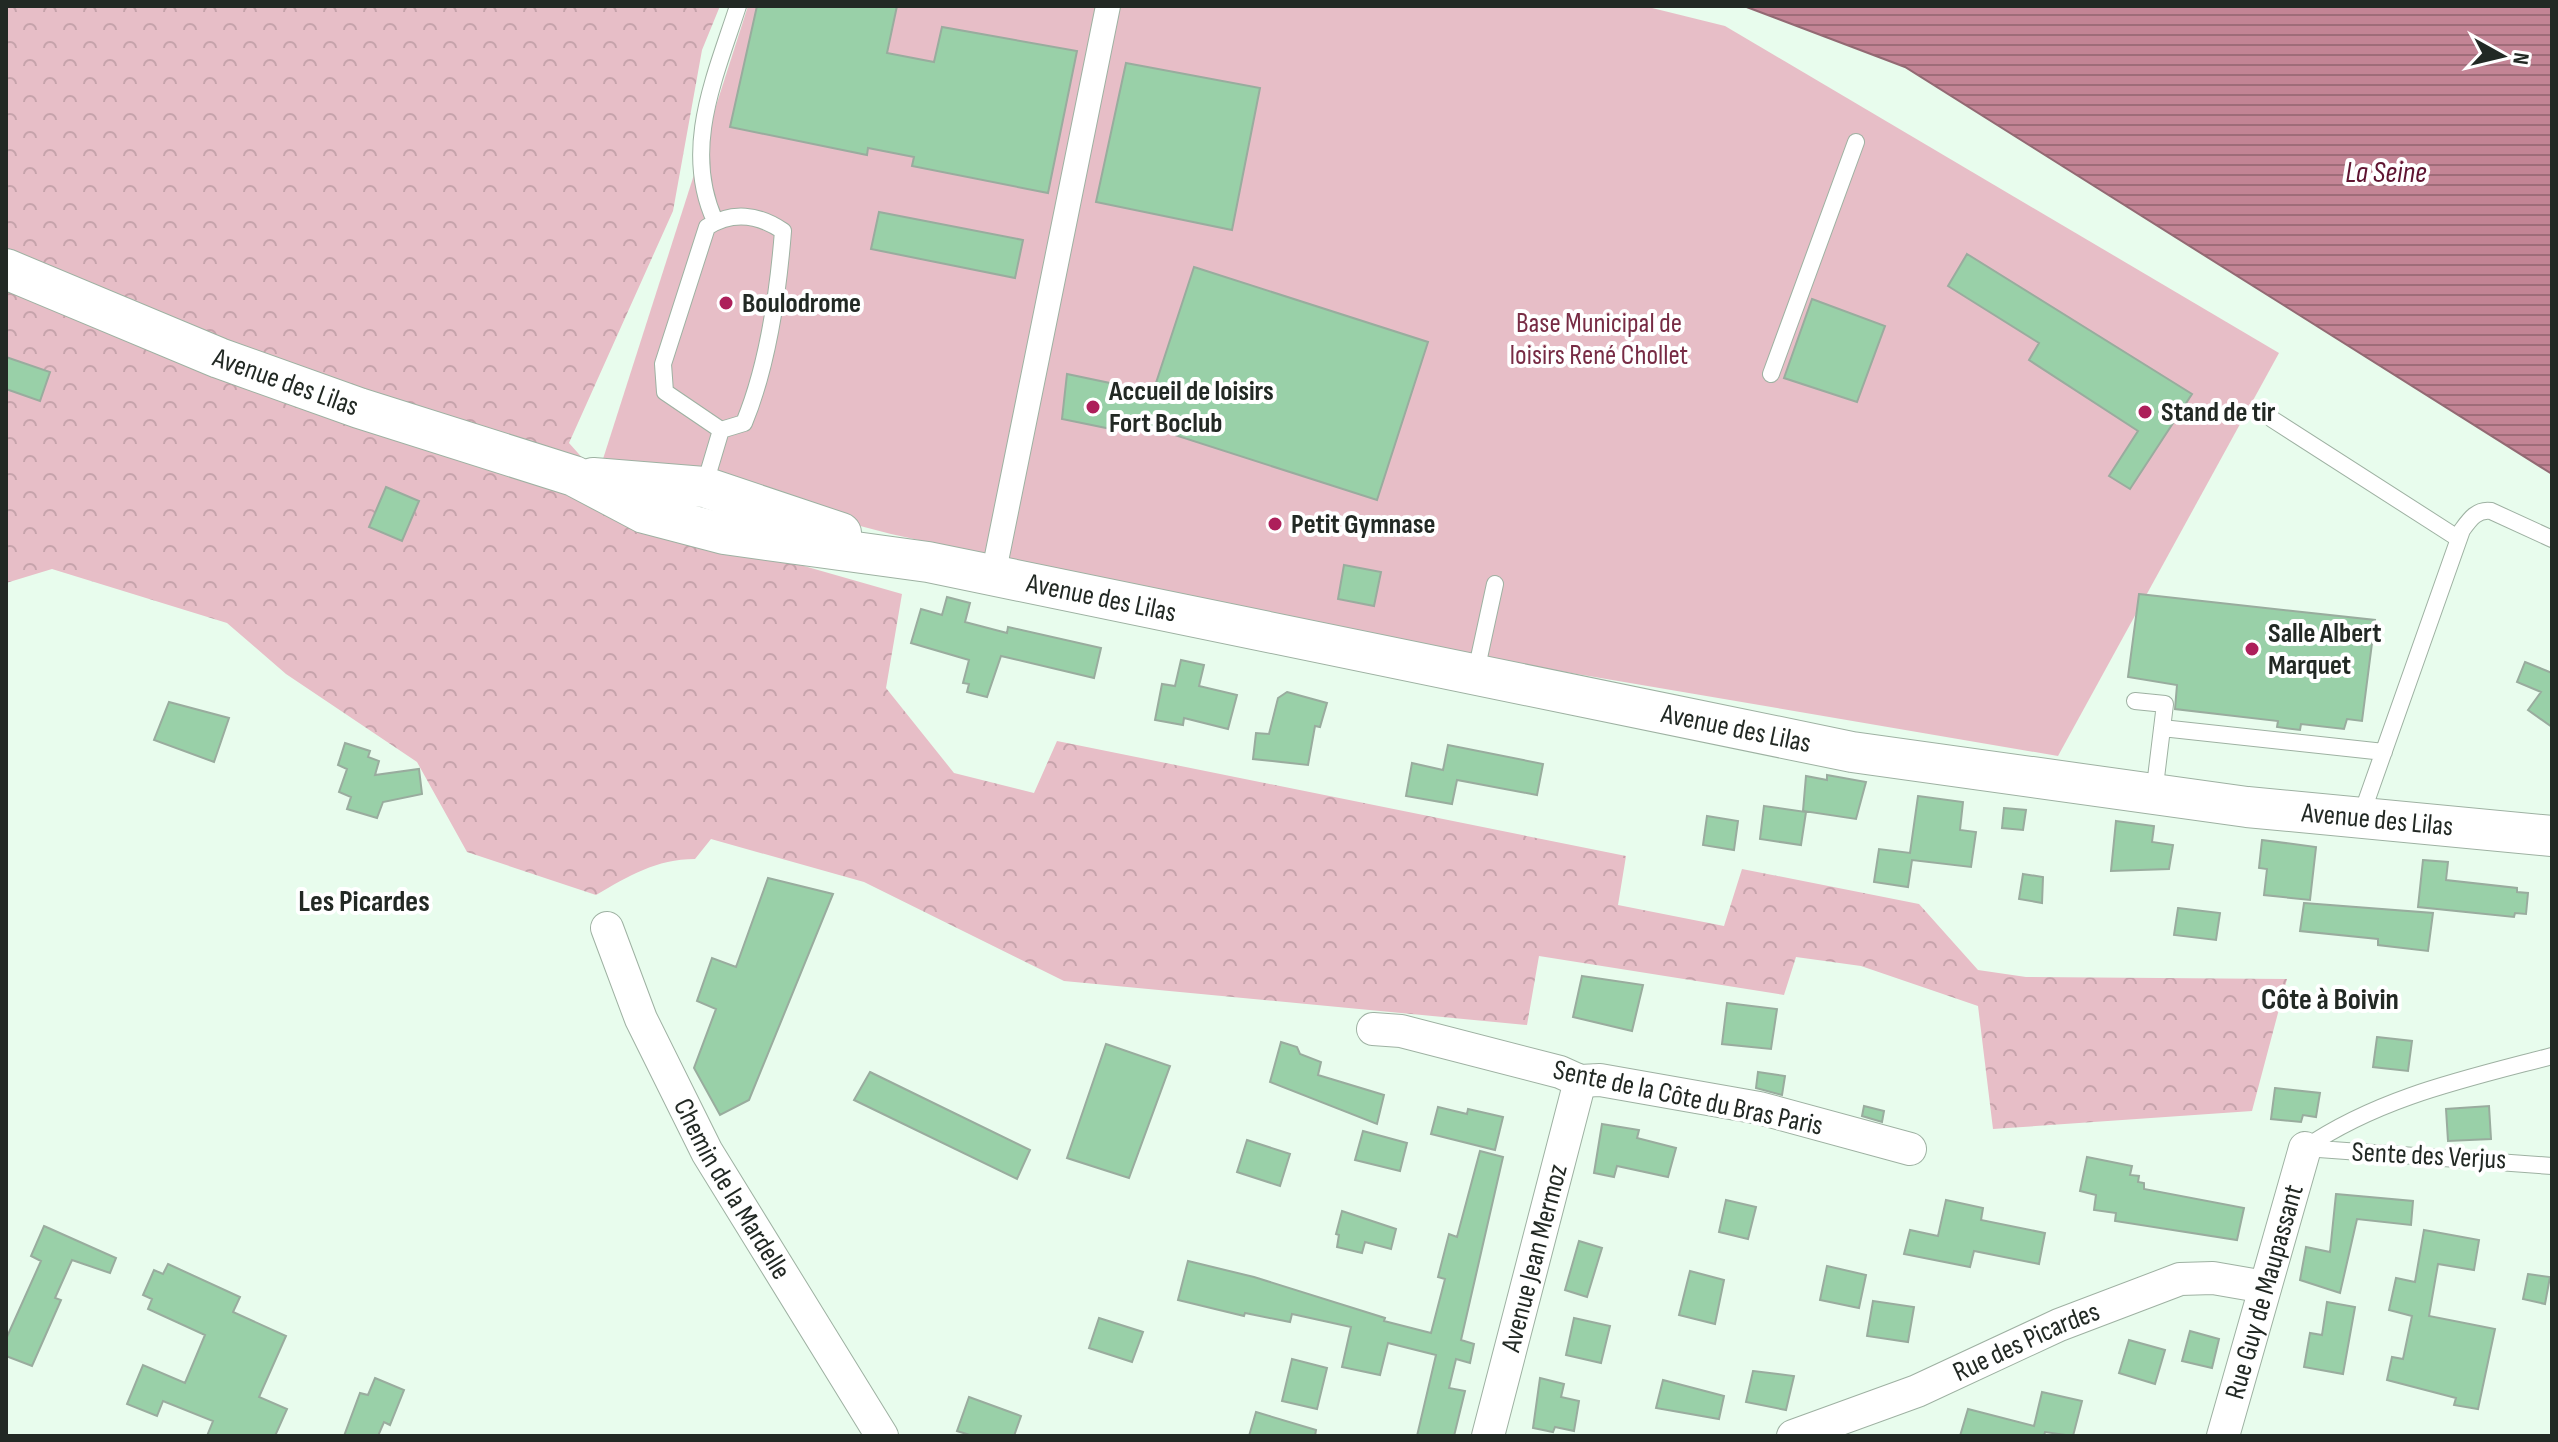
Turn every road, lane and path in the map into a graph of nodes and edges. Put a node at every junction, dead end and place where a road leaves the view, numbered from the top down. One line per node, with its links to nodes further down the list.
1 (738, 6): 4 (lane)
2 (1108, 6): 12 (street)
3 (1856, 142): 6 (lane)
4 (715, 221): 8 (lane); 8 (lane)
5 (6, 269): 9 (street, Avenue des Lilas)
6 (1771, 374)
7 (2272, 419): 10 (lane)
8 (721, 430): 9 (lane)
9 (714, 511): 12 (street, Avenue des Lilas)
10 (2459, 539): 11 (lane); 17 (lane)
11 (2552, 539)
12 (993, 576): 14 (street, Avenue des Lilas)
13 (1495, 584): 14 (lane)
14 (1475, 676): 18 (street, Avenue des Lilas)
15 (2135, 701): 16 (lane)
16 (2162, 728): 17 (lane); 18 (lane)
17 (2384, 752): 19 (lane)
18 (2154, 794): 19 (street, Avenue des Lilas)
19 (2361, 818): 20 (street, Avenue des Lilas)
20 (2552, 836)
21 (607, 928): 29 (street, Chemin de la Mardelle)
22 (1373, 1029): 24 (street, Sente de la Côte du Bras Paris)
23 (2552, 1056): 25 (lane)
24 (1580, 1081): 26 (street, Sente de la Côte du Bras Paris); 30 (street, Avenue Jean Mermoz)
25 (2305, 1148): 27 (lane, Sente des Verjus); 28 (street, Rue Guy de Maupassant)
26 (1910, 1149)
27 (2552, 1166)
28 (2265, 1287): 31 (street, Rue des Picardes); 32 (street, Rue Guy de Maupassant)
29 (882, 1436)
30 (1488, 1436)
31 (1793, 1436)
32 (2223, 1436)

